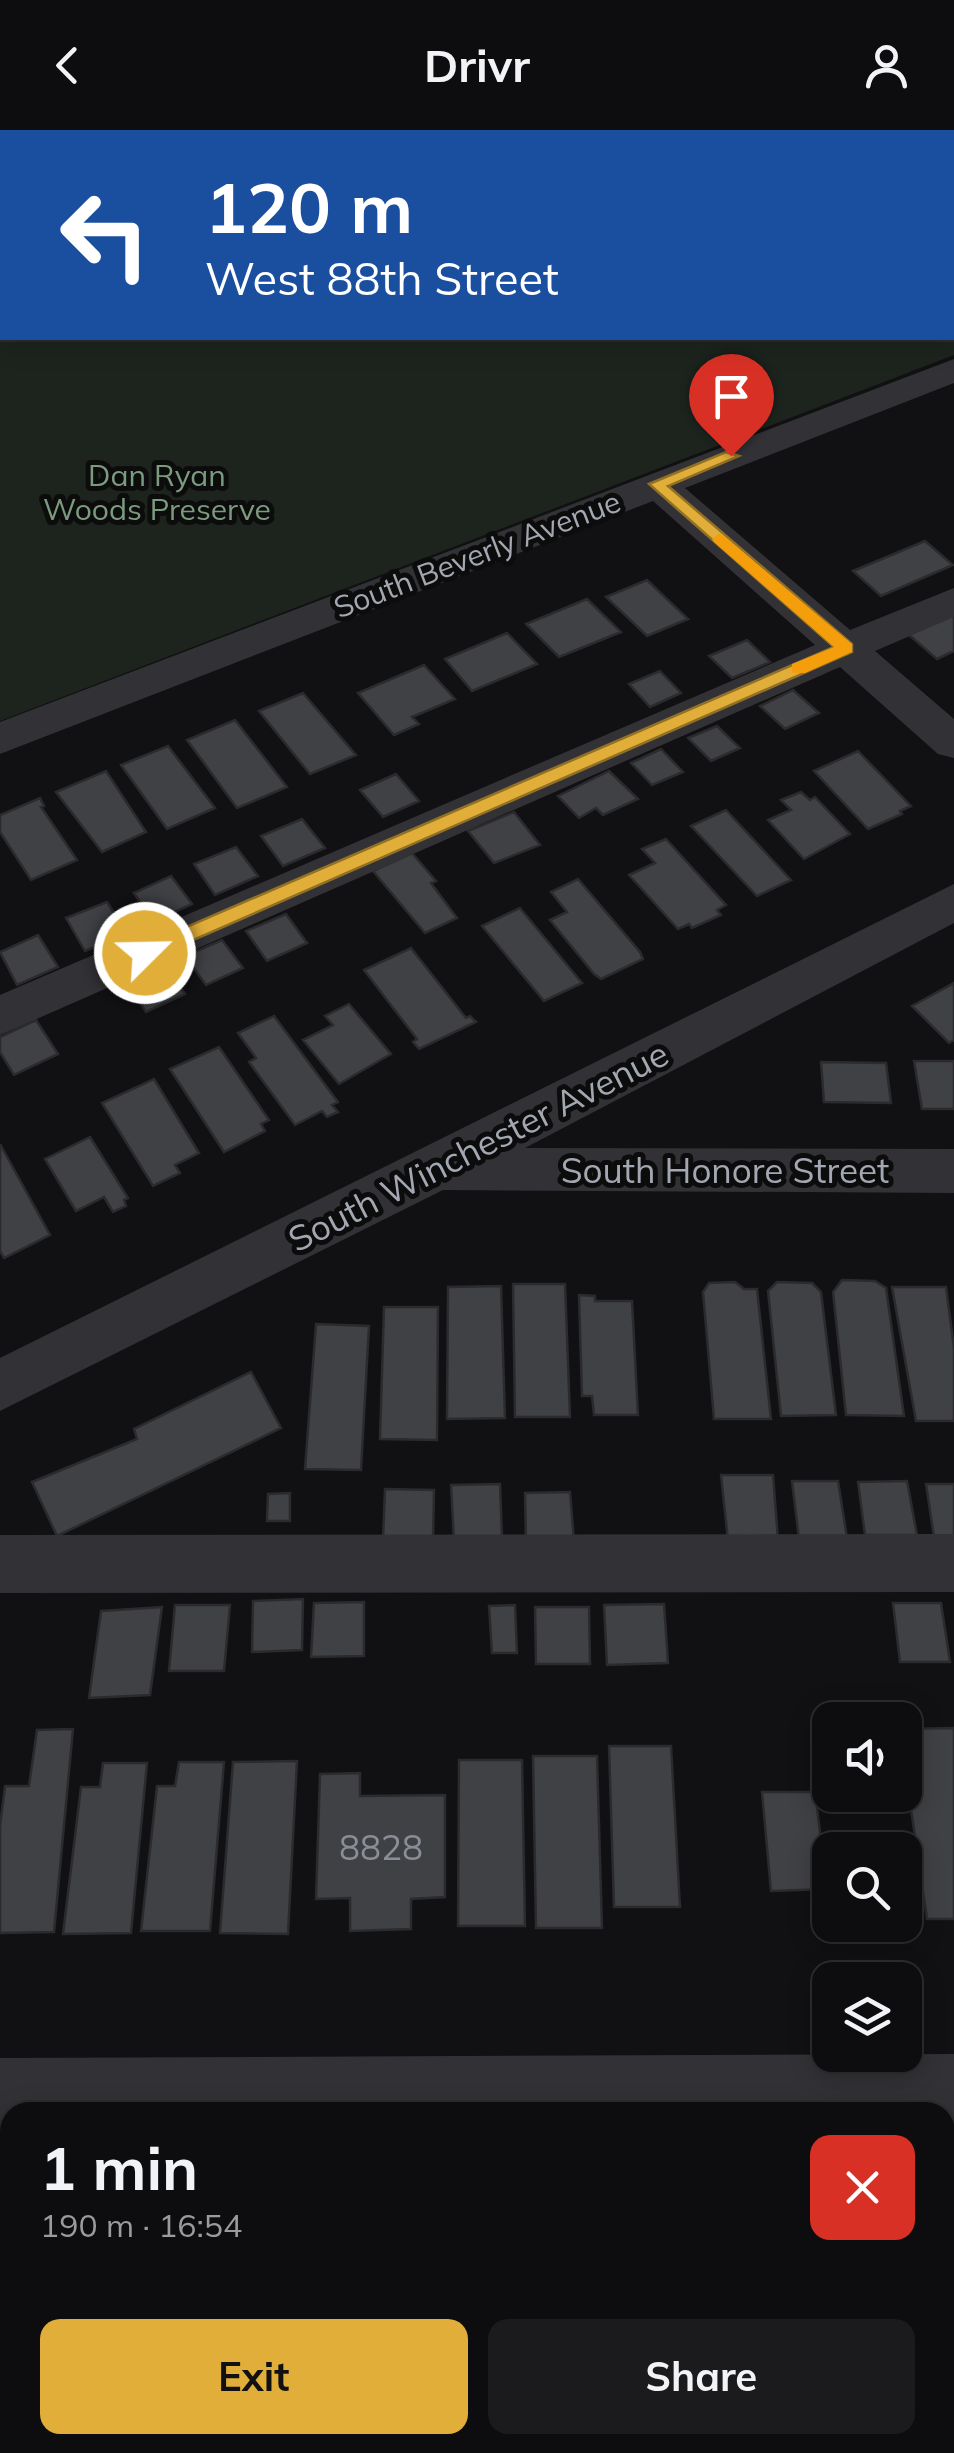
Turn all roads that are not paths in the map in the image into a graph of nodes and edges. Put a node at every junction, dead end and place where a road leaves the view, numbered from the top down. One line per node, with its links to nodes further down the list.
1 (954, 370): 2 (street, South Beverly Avenue)
2 (657, 484): 4 (street); 5 (street, South Beverly Avenue)
3 (954, 601): 4 (street)
4 (846, 648): 6 (street); 8 (street)
5 (0, 739)
6 (954, 743)
7 (954, 902): 9 (street, South Winchester Avenue)
8 (0, 1016)
9 (436, 1169): 10 (street, South Honore Street); 11 (street, South Winchester Avenue)
10 (954, 1171)
11 (0, 1386)
12 (954, 1563): 13 (street)
13 (0, 1564)
14 (954, 2089): 15 (street)
15 (0, 2094)

